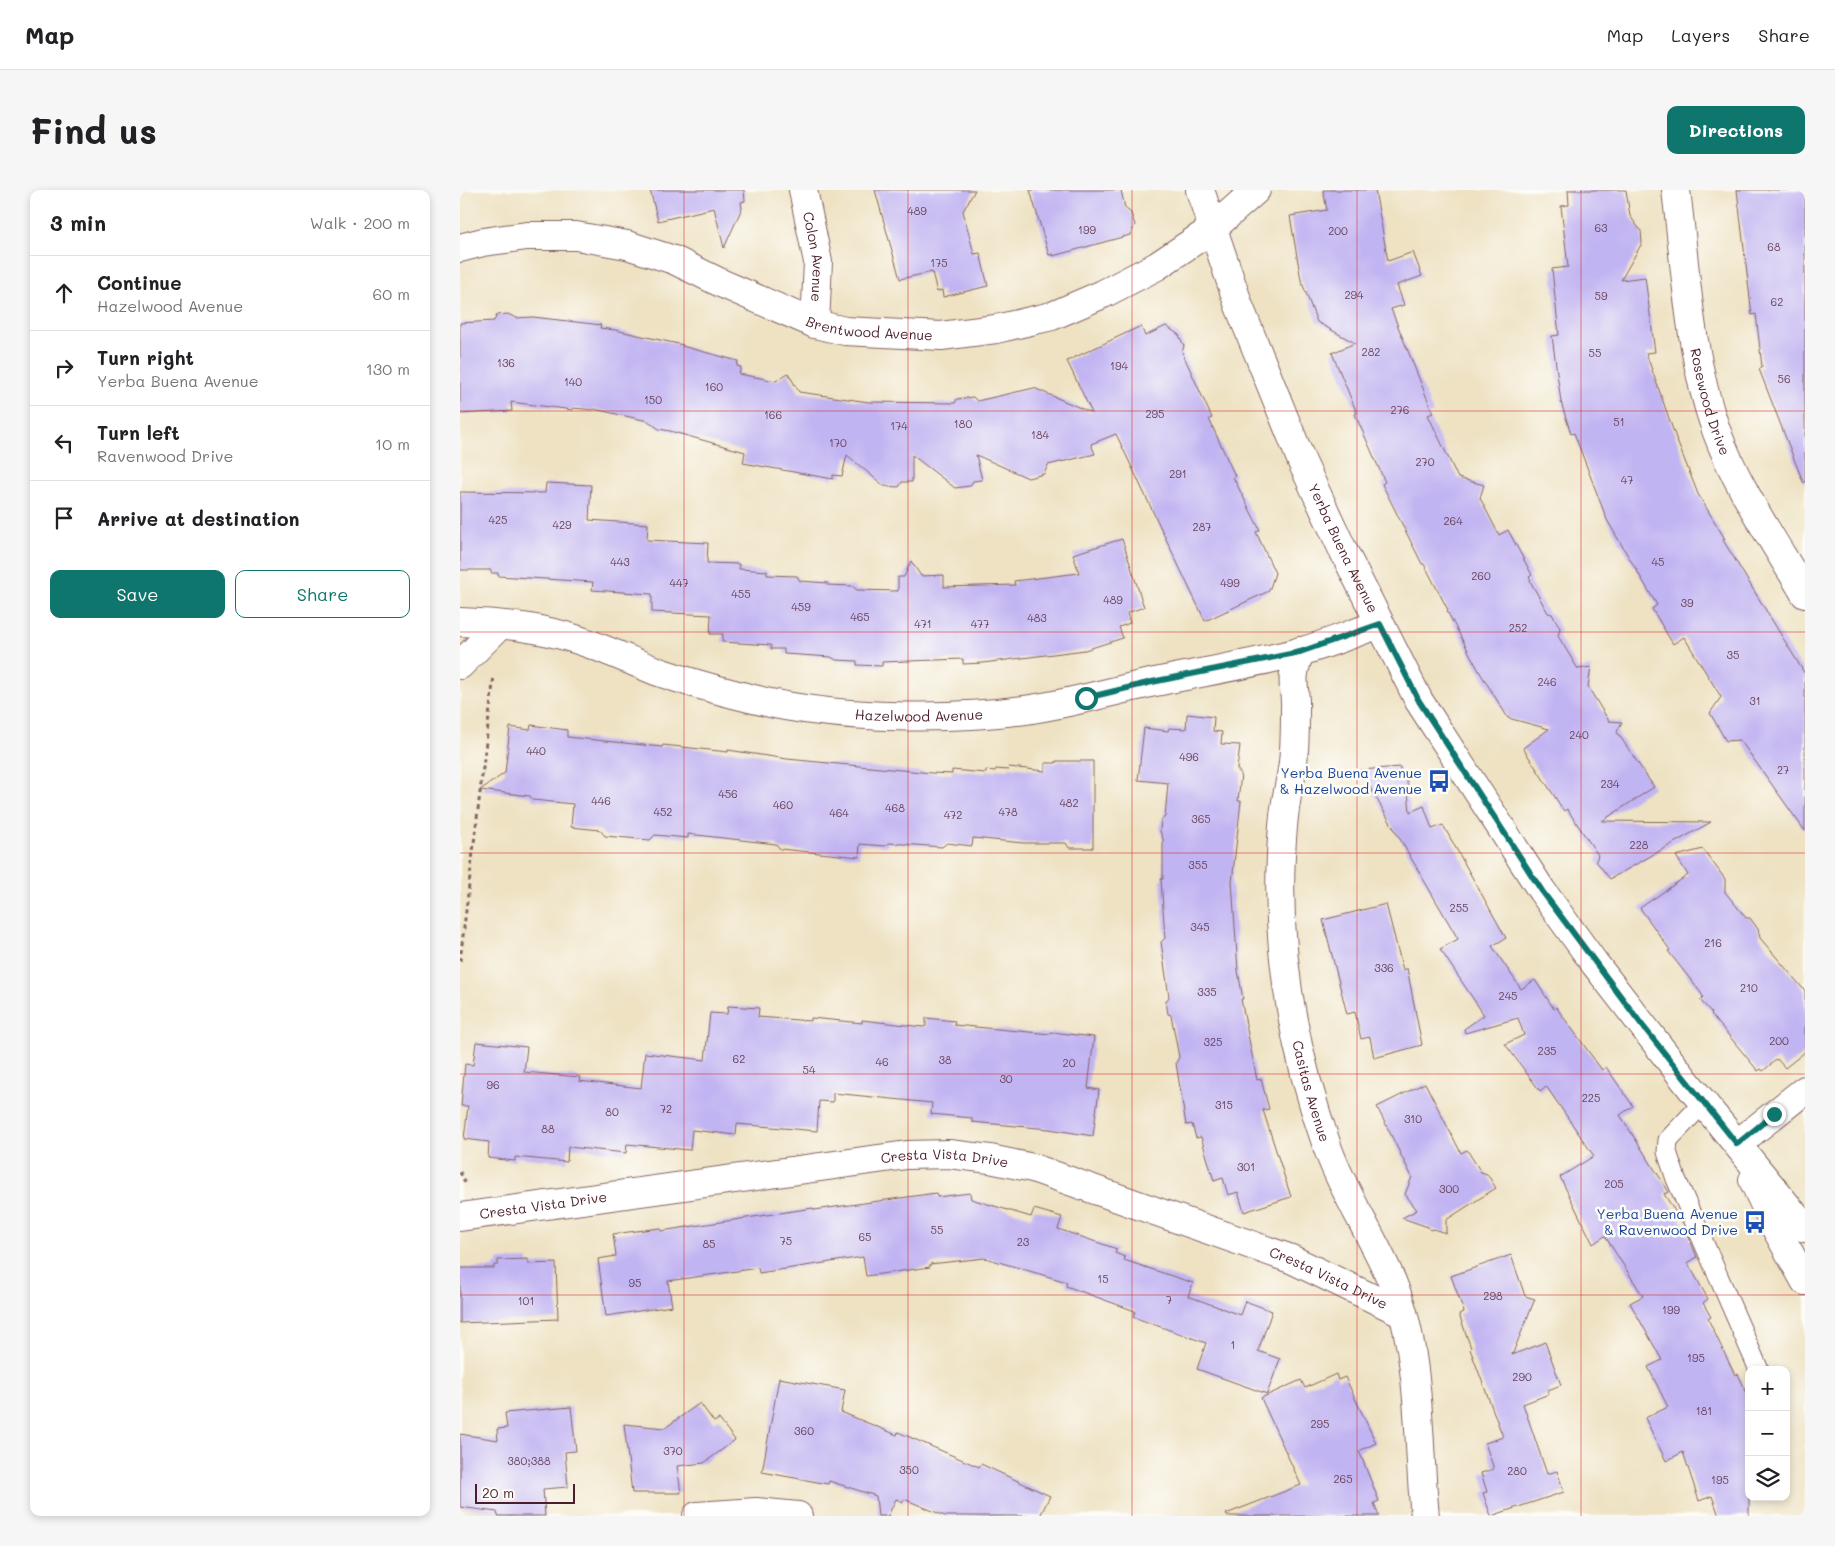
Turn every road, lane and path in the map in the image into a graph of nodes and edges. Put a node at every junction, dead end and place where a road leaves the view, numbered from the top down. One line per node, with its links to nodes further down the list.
1 (803, 190): 7 (street, Colon Avenue)
2 (1200, 190): 5 (street, Yerba Buena Avenue)
3 (1256, 190): 5 (street, Brentwood Avenue)
4 (1676, 190): 8 (street, Rosewood Drive)
5 (1212, 229): 7 (street, Brentwood Avenue); 11 (street, Yerba Buena Avenue)
6 (460, 248): 7 (street, Brentwood Avenue)
7 (815, 324)
8 (1805, 594)
9 (460, 622): 10 (street, Hazelwood Avenue)
10 (500, 624): 12 (street, Hazelwood Avenue); 13 (street)
11 (1380, 624): 12 (street, Hazelwood Avenue); 17 (street, Yerba Buena Avenue)
12 (1300, 652): 22 (street, Casitas Avenue)
13 (460, 665)
14 (494, 674): 15 (path)
15 (460, 961)
16 (1805, 1090): 18 (street)
17 (1703, 1102): 18 (street, Yerba Buena Avenue); 23 (lane)
18 (1737, 1144): 20 (street, Yerba Buena Avenue); 21 (street, Yerba Buena Avenue)
19 (460, 1217): 22 (street, Cresta Vista Drive)
20 (1805, 1228)
21 (1805, 1281)
22 (1403, 1313): 26 (street, Casitas Avenue)
23 (1757, 1366)
24 (697, 1516): 25 (street)
25 (798, 1516)
26 (1425, 1516)

